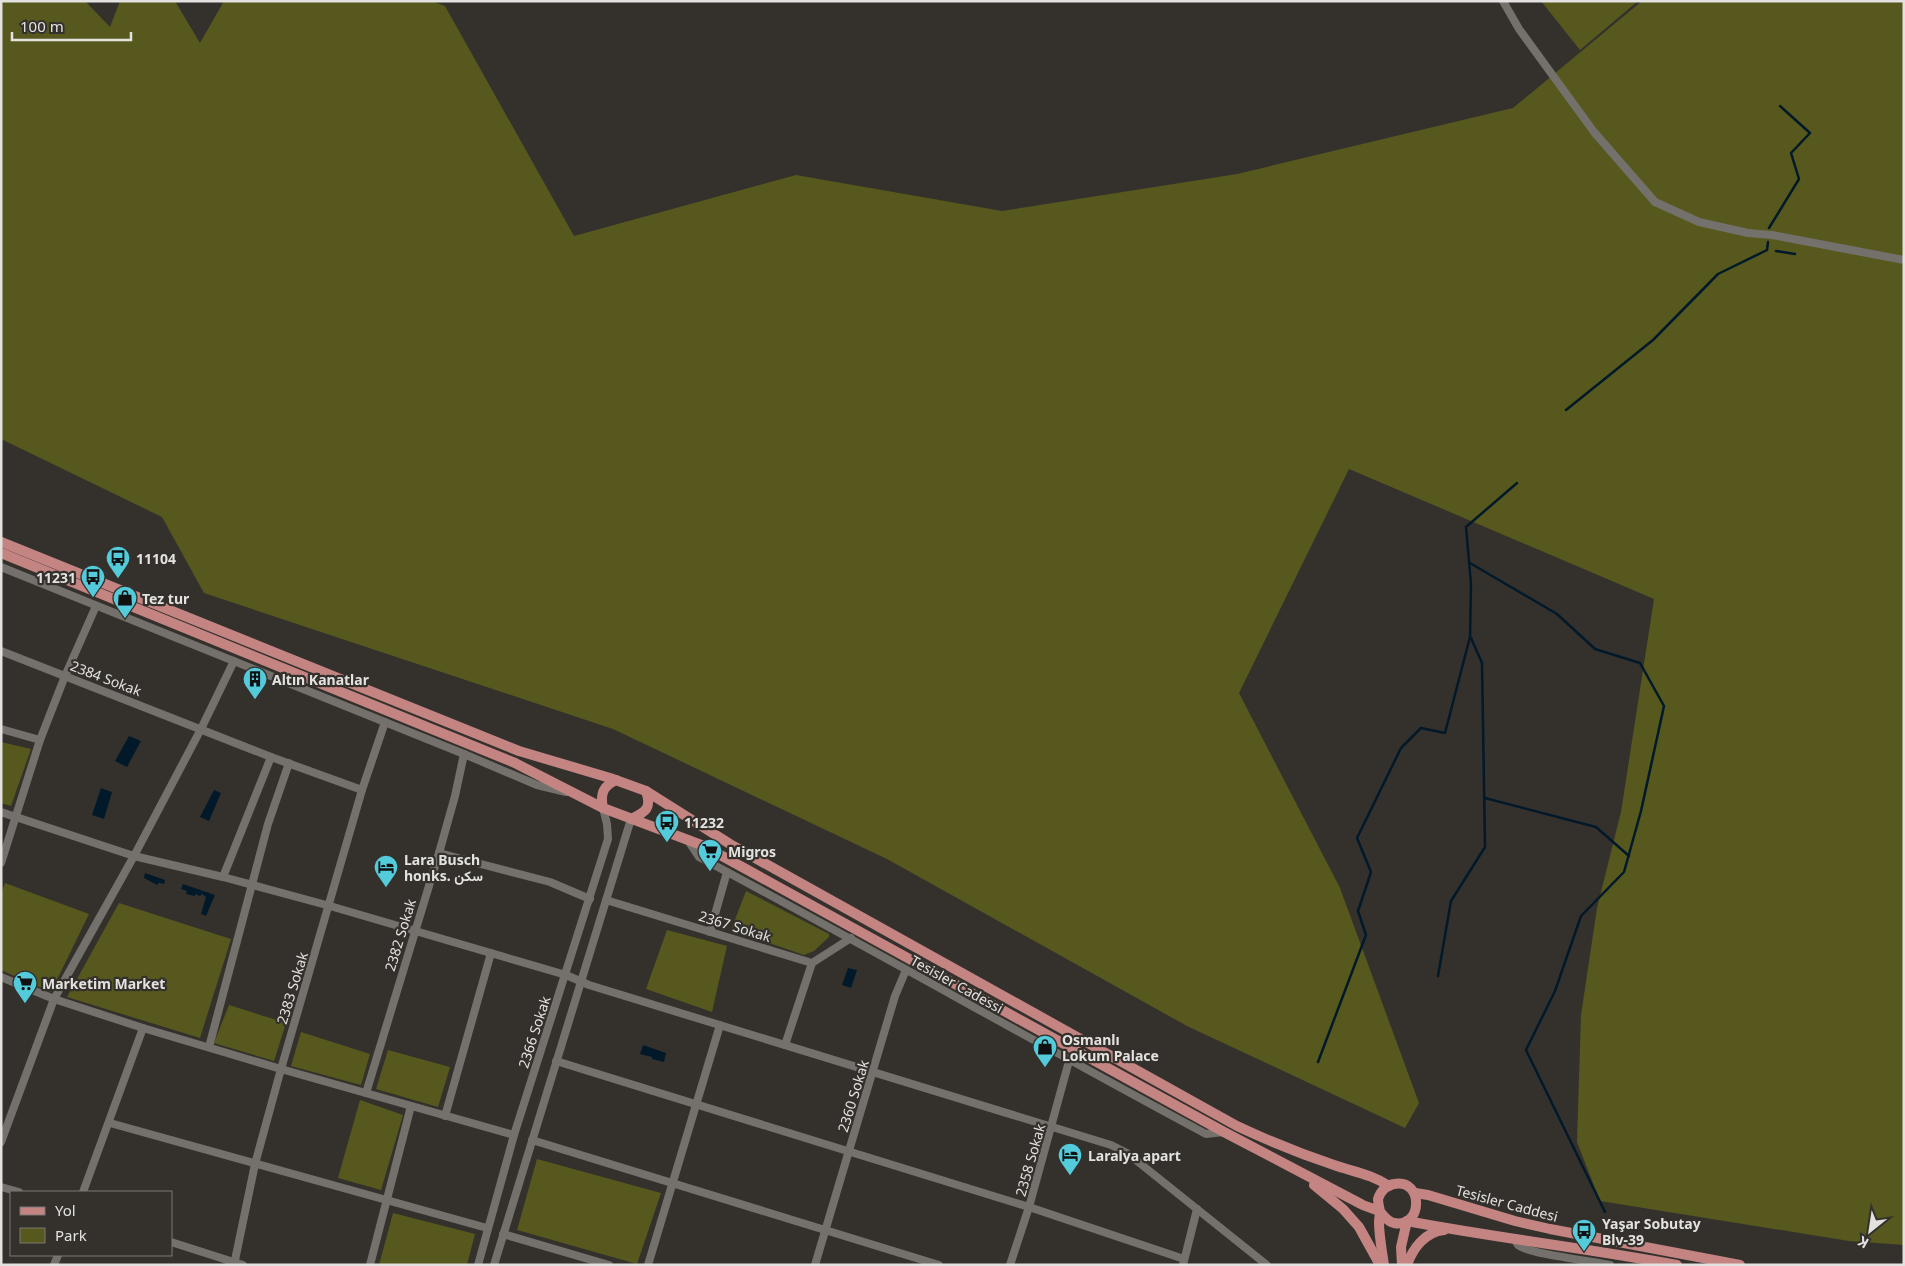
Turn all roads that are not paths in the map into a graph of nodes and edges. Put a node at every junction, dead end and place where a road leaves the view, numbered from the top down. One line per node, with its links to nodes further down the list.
1 (1503, 1): 2 (street)
2 (1904, 260)
3 (1, 542): 17 (main road)
4 (1, 553): 20 (main road)
5 (1, 567): 6 (street)
6 (96, 606): 8 (street); 9 (street)
7 (1, 651): 9 (street, 2384 Sokak)
8 (234, 661): 10 (street); 12 (street)
9 (65, 676): 12 (street, 2384 Sokak); 13 (street)
10 (385, 722): 14 (street); 18 (street, 2383 Sokak)
11 (1, 729): 13 (street)
12 (201, 729): 15 (street, 2384 Sokak); 27 (street)
13 (40, 740): 23 (street)
14 (464, 754): 20 (street); 26 (street, 2382 Sokak)
15 (271, 756): 16 (street, 2384 Sokak); 30 (street)
16 (289, 763): 18 (street, 2384 Sokak); 31 (street)
17 (616, 780): 19 (main road); 21 (main road)
18 (362, 790): 34 (street, 2383 Sokak)
19 (646, 791): 24 (main road); 68 (main road)
20 (579, 795): 21 (main road)
21 (603, 808): 24 (main road); 32 (street, 2366 Sokak)
22 (1, 812): 23 (street)
23 (15, 816): 27 (street); 28 (street)
24 (631, 819): 25 (main road); 33 (street, 2366 Sokak)
25 (687, 839): 29 (street, Tesisler Cadessi); 59 (main road)
26 (439, 853): 32 (street); 35 (street, 2382 Sokak)
27 (134, 856): 30 (street); 44 (street)
28 (1, 863)
29 (727, 872): 36 (street); 37 (street, Tesisler Cadessi)
30 (223, 877): 31 (street)
31 (251, 885): 34 (street); 48 (street)
32 (590, 899): 42 (street, 2366 Sokak)
33 (606, 900): 36 (street, 2367 Sokak); 43 (street, 2366 Sokak)
34 (330, 906): 35 (street); 51 (street, 2383 Sokak)
35 (414, 930): 38 (street); 53 (street, 2382 Sokak)
36 (710, 932): 39 (street, 2367 Sokak)
37 (851, 938): 39 (street); 40 (street, Tesisler Cadessi)
38 (491, 953): 42 (street); 56 (street)
39 (812, 963): 47 (street)
40 (906, 970): 50 (street, Tesisler Cadessi); 52 (street, 2360 Sokak)
41 (1, 976): 44 (street)
42 (566, 976): 43 (street); 60 (street, 2366 Sokak)
43 (580, 981): 45 (street); 49 (street, 2366 Sokak)
44 (54, 999): 46 (street); 62 (street)
45 (720, 1025): 47 (street); 54 (street)
46 (143, 1028): 48 (street); 57 (street)
47 (785, 1045): 52 (street)
48 (208, 1047): 51 (street)
49 (556, 1061): 54 (street); 61 (street, 2366 Sokak)
50 (1069, 1061): 58 (street, 2358 Sokak); 59 (street, Tesisler Cadessi)
51 (281, 1069): 53 (street); 65 (street, 2383 Sokak)
52 (873, 1072): 58 (street); 63 (street, 2360 Sokak)
53 (366, 1093): 55 (street)
54 (697, 1104): 63 (street); 66 (street)
55 (411, 1106): 56 (street); 72 (street)
56 (444, 1116): 60 (street)
57 (110, 1123): 65 (street); 70 (street)
58 (1052, 1128): 73 (street, 2358 Sokak); 74 (street)
59 (1224, 1132): 64 (main road)
60 (514, 1135): 77 (street, 2366 Sokak)
61 (532, 1140): 66 (street); 80 (street, 2366 Sokak)
62 (1, 1142)
63 (849, 1152): 73 (street); 79 (street, 2360 Sokak)
64 (1274, 1158): 75 (main road); 97 (main road)
65 (255, 1164): 72 (street); 85 (street, 2383 Sokak)
66 (673, 1183): 79 (street); 92 (street)
67 (1, 1186): 69 (street)
68 (1389, 1186): 71 (main road); 75 (main road)
69 (16, 1191)
70 (83, 1191)
71 (1414, 1193): 76 (main road); 103 (main road, Tesisler Caddesi)
72 (386, 1200): 77 (street); 88 (street)
73 (1029, 1207): 84 (street); 95 (street, 2358 Sokak)
74 (1197, 1210): 84 (street); 96 (street)
75 (1380, 1212): 76 (main road); 98 (main road)
76 (1407, 1221): 78 (main road); 99 (main road)
77 (488, 1228): 89 (street, 2366 Sokak)
78 (1450, 1229): 81 (main road); 100 (main road)
79 (825, 1230): 93 (street, 2360 Sokak); 94 (street)
80 (504, 1234): 90 (street, 2366 Sokak); 91 (street)
81 (1515, 1238): 83 (main road); 86 (street)
82 (172, 1242): 85 (street)
83 (1602, 1251): 86 (street); 102 (main road)
84 (1184, 1262)
85 (234, 1263): 87 (street)
86 (1601, 1263): 101 (street)
87 (244, 1265)
88 (370, 1265)
89 (478, 1265)
90 (494, 1265)
91 (610, 1265)
92 (648, 1265)
93 (815, 1265)
94 (939, 1265)
95 (1010, 1265)
96 (1267, 1265)
97 (1380, 1265)
98 (1384, 1265)
99 (1402, 1265)
100 (1407, 1265)
101 (1610, 1265)
102 (1677, 1265)
103 (1740, 1265)

